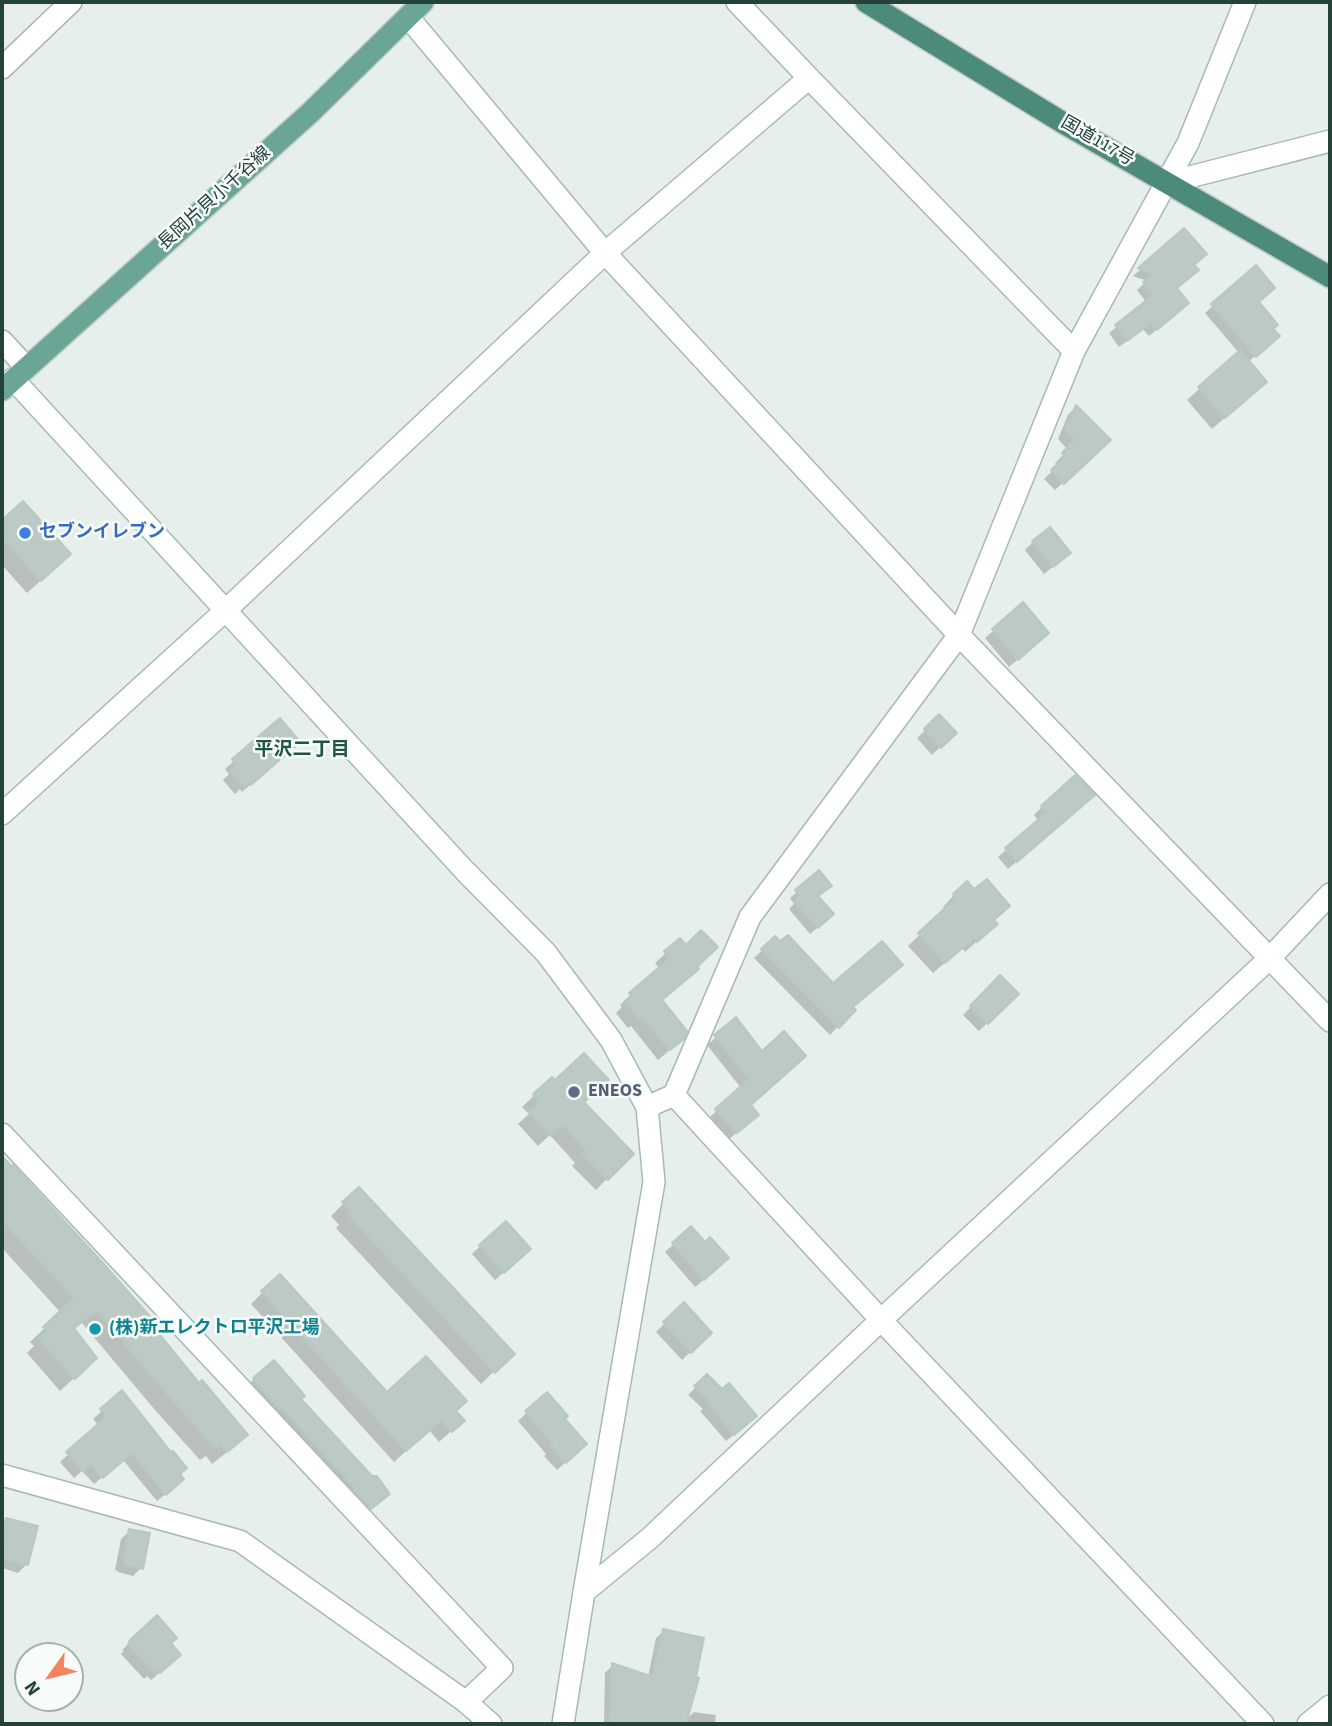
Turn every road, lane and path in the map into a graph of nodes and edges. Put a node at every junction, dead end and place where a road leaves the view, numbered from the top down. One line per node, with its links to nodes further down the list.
1 (71, 2): 6 (street)
2 (737, 2): 7 (street)
3 (866, 2): 9 (highway, 国道117号)
4 (1245, 2): 9 (street)
5 (416, 9): 10 (street); 14 (main road, 長岡片貝小千谷線)
6 (2, 68)
7 (809, 78): 10 (street); 13 (street)
8 (1330, 141): 9 (street)
9 (1166, 183): 11 (highway, 国道117号); 13 (street)
10 (605, 253): 15 (street); 16 (street)
11 (1330, 277)
12 (2, 341): 14 (street)
13 (1074, 351): 16 (street)
14 (14, 379): 15 (street)
15 (226, 610): 17 (street); 22 (street)
16 (959, 635): 19 (street); 21 (street)
17 (2, 814)
18 (1330, 894): 19 (street)
19 (1270, 958): 20 (street); 24 (street)
20 (1330, 1021)
21 (674, 1095): 22 (street); 24 (street)
22 (648, 1107): 26 (street)
23 (2, 1134): 27 (street)
24 (881, 1320): 26 (street); 31 (street)
25 (2, 1475): 27 (street)
26 (584, 1592): 30 (street)
27 (466, 1703): 29 (street)
28 (1330, 1706): 32 (street)
29 (491, 1724)
30 (563, 1724)
31 (1263, 1724)
32 (1308, 1724)

